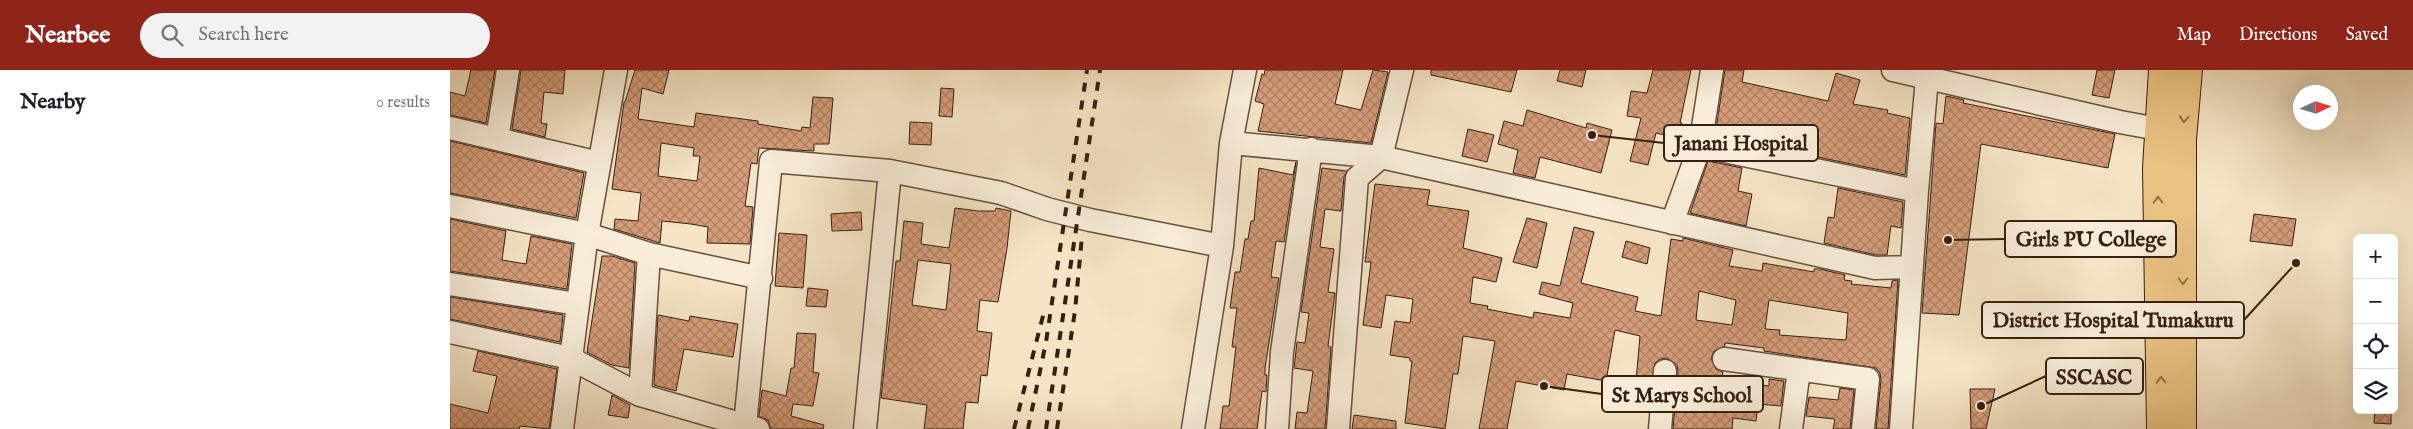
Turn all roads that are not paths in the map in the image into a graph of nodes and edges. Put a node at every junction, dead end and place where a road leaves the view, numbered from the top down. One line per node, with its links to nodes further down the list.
1 (508, 70): 12 (street)
2 (616, 70): 17 (street)
3 (1245, 70): 13 (street)
4 (1402, 70): 16 (street)
5 (1712, 70): 14 (street)
6 (1893, 70): 9 (street)
7 (2163, 70): 11 (main road)
8 (2188, 70): 46 (main road, one-way to 46)
9 (1927, 78): 11 (street); 19 (street)
10 (450, 128): 12 (street)
11 (2158, 129): 45 (main road, one-way to 11)
12 (497, 139): 17 (street)
13 (1231, 143): 15 (street); 23 (street)
14 (1700, 146): 19 (street); 21 (street)
15 (1311, 149): 16 (street); 39 (street)
16 (1381, 157): 21 (street); 40 (street)
17 (600, 164): 22 (street)
18 (890, 171): 23 (street); 26 (street); 37 (street)
19 (1916, 191): 25 (street)
20 (450, 206): 22 (street)
21 (1672, 223): 25 (street)
22 (587, 234): 24 (street); 28 (street)
23 (1222, 246): 38 (street)
24 (649, 254): 26 (street); 34 (street)
25 (1911, 267): 44 (street)
26 (761, 278): 35 (street)
27 (450, 284): 28 (street)
28 (578, 304): 30 (street)
29 (450, 332): 30 (street)
30 (570, 358): 34 (street); 36 (street)
31 (1724, 359): 32 (street)
32 (1799, 370): 42 (street); 43 (street)
33 (1665, 371): 41 (street)
34 (640, 395): 35 (street)
35 (752, 427)
36 (562, 429)
37 (865, 429)
38 (1193, 429)
39 (1277, 429)
40 (1338, 429)
41 (1660, 429)
42 (1792, 429)
43 (1863, 429)
44 (1901, 429)
45 (2161, 429)
46 (2182, 429)

